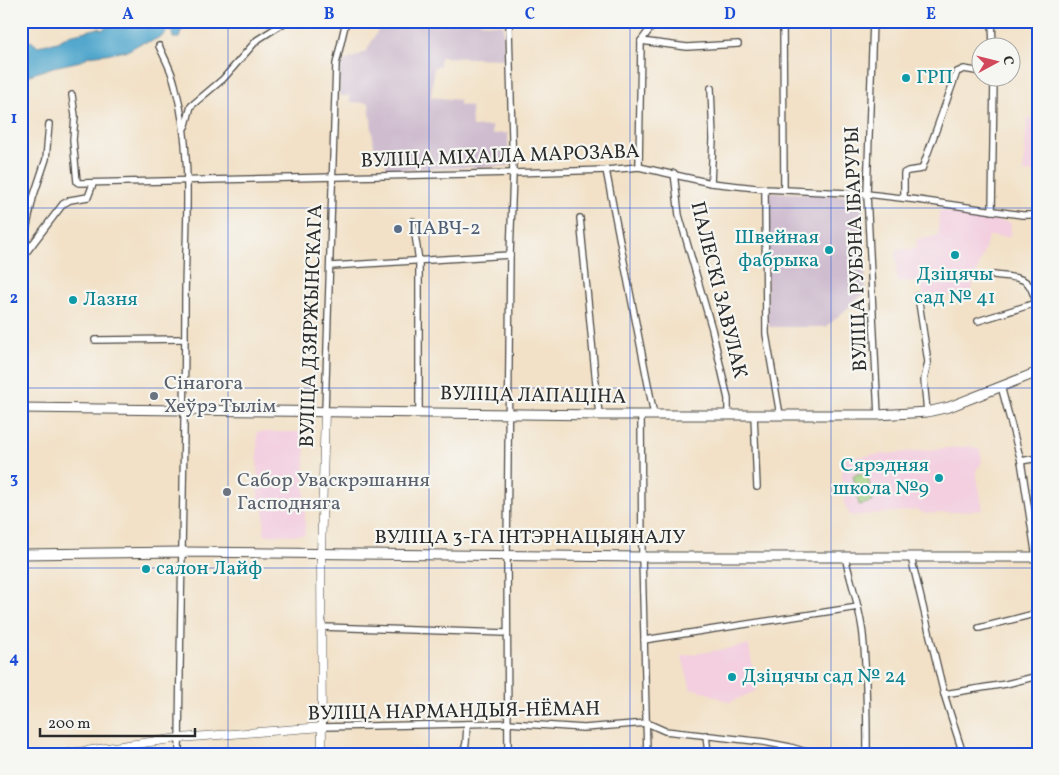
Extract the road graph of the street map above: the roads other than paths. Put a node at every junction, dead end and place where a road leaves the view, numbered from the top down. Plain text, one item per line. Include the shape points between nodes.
1 (287, 21) edge
2 (346, 21) edge
3 (510, 21) edge
4 (656, 21) edge
5 (783, 21) edge
6 (873, 21) edge
7 (992, 21) edge
8 (993, 38) edge
9 (641, 41) junction
10 (738, 44) dead end
11 (159, 46) dead end
12 (972, 70) edge
13 (711, 88) dead end
14 (994, 88) edge
15 (72, 95) dead end
16 (50, 124) dead end
17 (184, 128) junction
18 (639, 167) junction
19 (606, 170) junction
20 (513, 173) junction
21 (674, 173) junction
22 (333, 178) junction
23 (186, 182) junction
24 (711, 183) junction
25 (93, 184) junction
26 (765, 189) junction
27 (784, 189) junction
28 (867, 194) junction
29 (904, 198) junction
30 (992, 211) junction
31 (1038, 215) edge
32 (580, 218) dead end
33 (413, 222) dead end
34 (25, 254) junction
35 (510, 255) junction
36 (418, 261) junction
37 (331, 266) junction
38 (994, 275) dead end
39 (21, 281) edge
40 (1036, 291) edge
41 (918, 296) dead end
42 (1037, 306) edge
43 (978, 321) dead end
44 (185, 339) junction
45 (95, 340) dead end
46 (1038, 372) edge
47 (1001, 386) junction
48 (21, 408) edge
49 (185, 409) junction
50 (326, 411) junction
51 (419, 412) junction
52 (927, 412) junction
53 (509, 414) junction
54 (599, 415) junction
55 (641, 415) junction
56 (654, 415) junction
57 (728, 415) junction
58 (754, 415) junction
59 (780, 415) junction
60 (878, 415) junction
61 (1038, 458) edge
62 (1021, 461) junction
63 (757, 487) dead end
64 (182, 552) junction
65 (21, 554) edge
66 (322, 554) junction
67 (507, 555) junction
68 (642, 557) junction
69 (845, 557) junction
70 (911, 557) junction
71 (1037, 557) edge
72 (858, 607) junction
73 (1038, 613) edge
74 (322, 627) junction
75 (979, 628) dead end
76 (506, 634) junction
77 (644, 640) junction
78 (1038, 676) edge
79 (944, 694) junction
80 (21, 712) edge
81 (508, 723) junction
82 (647, 723) junction
83 (466, 724) junction
84 (323, 727) junction
85 (706, 735) junction
86 (179, 738) junction
87 (790, 746) junction
88 (23, 754) edge
89 (63, 754) edge
90 (179, 754) edge
91 (322, 754) edge
92 (463, 754) edge
93 (508, 754) edge
94 (647, 754) edge
95 (708, 754) edge
96 (791, 754) edge
97 (813, 754) edge
98 (866, 754) edge
99 (963, 754) edge

1 - 17 street via 258,40 223,79 191,106
2 - 22 street, ВУЛІЦА ДЗЯРЖЫНСКАГА via 336,64
3 - 20 street
4 - 9 street
5 - 27 street
6 - 28 street, ВУЛІЦА РУБЭНА ІБАРУРЫ
7 - 8 street
9 - 10 street via 687,47
9 - 18 street
11 - 17 street via 175,85
12 - 29 street via 957,72 922,169 904,173
13 - 24 street via 714,139
14 - 30 street
15 - 25 street via 77,182
16 - 34 street via 46,159 26,230
17 - 23 street
18 - 19 street, ВУЛІЦА МІХАІЛА МАРОЗАВА
18 - 21 street, ВУЛІЦА МІХАІЛА МАРОЗАВА
19 - 20 street, ВУЛІЦА МІХАІЛА МАРОЗАВА
19 - 56 street
20 - 22 street, ВУЛІЦА МІХАІЛА МАРОЗАВА
20 - 35 street
21 - 24 street, ВУЛІЦА МІХАІЛА МАРОЗАВА
21 - 57 street, ПАЛЕСКІ ЗАВУЛАК via 680,215 728,399
22 - 23 street, ВУЛІЦА МІХАІЛА МАРОЗАВА
22 - 37 street, ВУЛІЦА ДЗЯРЖЫНСКАГА
23 - 25 street, ВУЛІЦА МІХАІЛА МАРОЗАВА
23 - 44 street
24 - 26 street, ВУЛІЦА МІХАІЛА МАРОЗАВА
25 - 34 street via 88,197 64,204
26 - 27 street, ВУЛІЦА МІХАІЛА МАРОЗАВА
26 - 59 street via 766,334
27 - 28 street, ВУЛІЦА МІХАІЛА МАРОЗАВА
28 - 29 street, ВУЛІЦА МІХАІЛА МАРОЗАВА
28 - 60 street, ВУЛІЦА РУБЭНА ІБАРУРЫ
29 - 30 street, ВУЛІЦА МІХАІЛА МАРОЗАВА
30 - 31 street, ВУЛІЦА МІХАІЛА МАРОЗАВА
32 - 54 street
33 - 36 street
34 - 39 street
35 - 36 street
35 - 53 street
36 - 37 street
36 - 51 street
37 - 50 street, ВУЛІЦА ДЗЯРЖЫНСКАГА
38 - 40 street via 1020,278
40 - 42 street
41 - 52 street via 928,362 924,380
42 - 43 street
44 - 45 street
44 - 49 street
46 - 47 main road, ВУЛІЦА ЛАПАЦІНА
47 - 52 main road, ВУЛІЦА ЛАПАЦІНА via 949,407
47 - 62 street
48 - 49 main road, ВУЛІЦА ЛАПАЦІНА
49 - 50 main road, ВУЛІЦА ЛАПАЦІНА
49 - 64 street
50 - 51 main road, ВУЛІЦА ЛАПАЦІНА
50 - 66 street, ВУЛІЦА ДЗЯРЖЫНСКАГА
51 - 53 main road, ВУЛІЦА ЛАПАЦІНА
52 - 60 main road, ВУЛІЦА ЛАПАЦІНА
53 - 54 main road, ВУЛІЦА ЛАПАЦІНА
53 - 67 street
54 - 55 main road, ВУЛІЦА ЛАПАЦІНА
55 - 56 main road, ВУЛІЦА ЛАПАЦІНА
55 - 68 street
56 - 57 main road, ВУЛІЦА ЛАПАЦІНА
57 - 58 main road, ВУЛІЦА ЛАПАЦІНА
58 - 59 main road, ВУЛІЦА ЛАПАЦІНА
58 - 63 street
59 - 60 main road, ВУЛІЦА ЛАПАЦІНА
61 - 62 street
62 - 71 street
64 - 65 main road, ВУЛІЦА 3-ГА ІНТЭРНАЦЫЯНАЛУ
64 - 66 main road, ВУЛІЦА 3-ГА ІНТЭРНАЦЫЯНАЛУ
64 - 86 street
66 - 67 main road, ВУЛІЦА 3-ГА ІНТЭРНАЦЫЯНАЛУ
66 - 74 street, ВУЛІЦА ДЗЯРЖЫНСКАГА
67 - 68 main road, ВУЛІЦА 3-ГА ІНТЭРНАЦЫЯНАЛУ
67 - 76 street
68 - 69 main road, ВУЛІЦА 3-ГА ІНТЭРНАЦЫЯНАЛУ
68 - 77 street
69 - 70 main road, ВУЛІЦА 3-ГА ІНТЭРНАЦЫЯНАЛУ
69 - 72 street
70 - 71 main road, ВУЛІЦА 3-ГА ІНТЭРНАЦЫЯНАЛУ
70 - 79 street
72 - 77 street
72 - 98 street via 866,685
73 - 75 street
74 - 76 street
74 - 84 street, ВУЛІЦА ДЗЯРЖЫНСКАГА
76 - 81 street
77 - 82 street
78 - 79 street
79 - 99 street
80 - 88 street
81 - 82 street, ВУЛІЦА НАРМАНДЫЯ-НЁМАН via 584,728
81 - 83 street, ВУЛІЦА НАРМАНДЫЯ-НЁМАН
81 - 93 street
82 - 85 street, ВУЛІЦА НАРМАНДЫЯ-НЁМАН via 665,731
82 - 94 street
83 - 84 street, ВУЛІЦА НАРМАНДЫЯ-НЁМАН
83 - 92 street
84 - 86 street, ВУЛІЦА НАРМАНДЫЯ-НЁМАН
84 - 91 street, ВУЛІЦА ДЗЯРЖЫНСКАГА
85 - 87 street, ВУЛІЦА НАРМАНДЫЯ-НЁМАН
85 - 95 street
86 - 89 street, ВУЛІЦА НАРМАНДЫЯ-НЁМАН
86 - 90 street
87 - 96 street
87 - 97 street, ВУЛІЦА НАРМАНДЫЯ-НЁМАН

